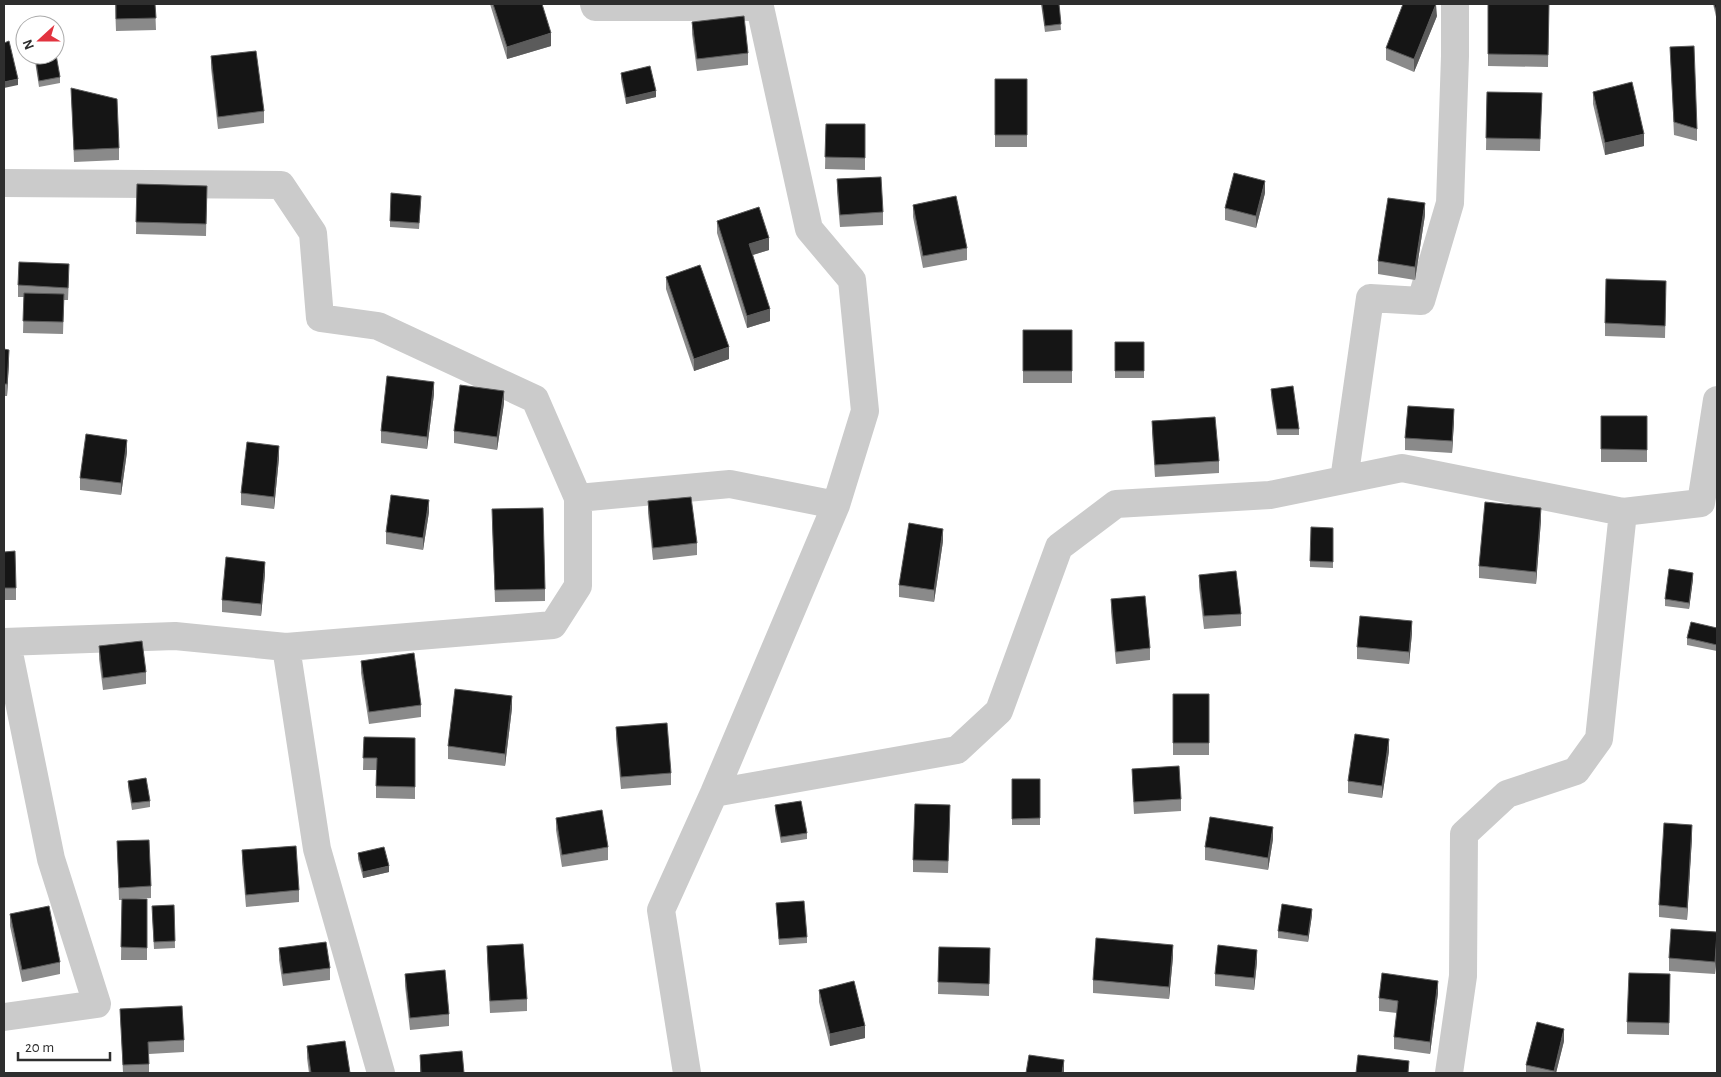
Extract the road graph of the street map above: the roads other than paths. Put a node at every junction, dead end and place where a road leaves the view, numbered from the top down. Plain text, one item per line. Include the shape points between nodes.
1 (594, 4) edge
2 (1455, 4) edge
3 (4, 183) edge
4 (1717, 400) edge
5 (1344, 480) junction
6 (578, 498) junction
7 (836, 504) junction
8 (1623, 512) junction
9 (5, 642) edge
10 (286, 647) junction
11 (714, 794) junction
12 (4, 1017) edge
13 (381, 1073) edge
14 (687, 1073) edge
15 (1449, 1073) edge

1 - 7 street via 760,7 808,229 852,280 865,410
2 - 5 street via 1450,203 1421,300 1370,298
3 - 6 street via 281,185 313,233 320,318 378,326 535,399
4 - 8 street via 1701,503
5 - 8 street via 1402,468
5 - 11 street via 1270,495 1116,504 1059,547 999,711 957,750
6 - 7 street via 730,484
6 - 10 street via 578,586 552,625
7 - 11 street
8 - 15 street via 1599,739 1576,771 1507,794 1464,834 1463,976
9 - 10 street via 175,636
9 - 12 street via 51,859 97,1004
10 - 13 street via 317,849
11 - 14 street via 661,910

